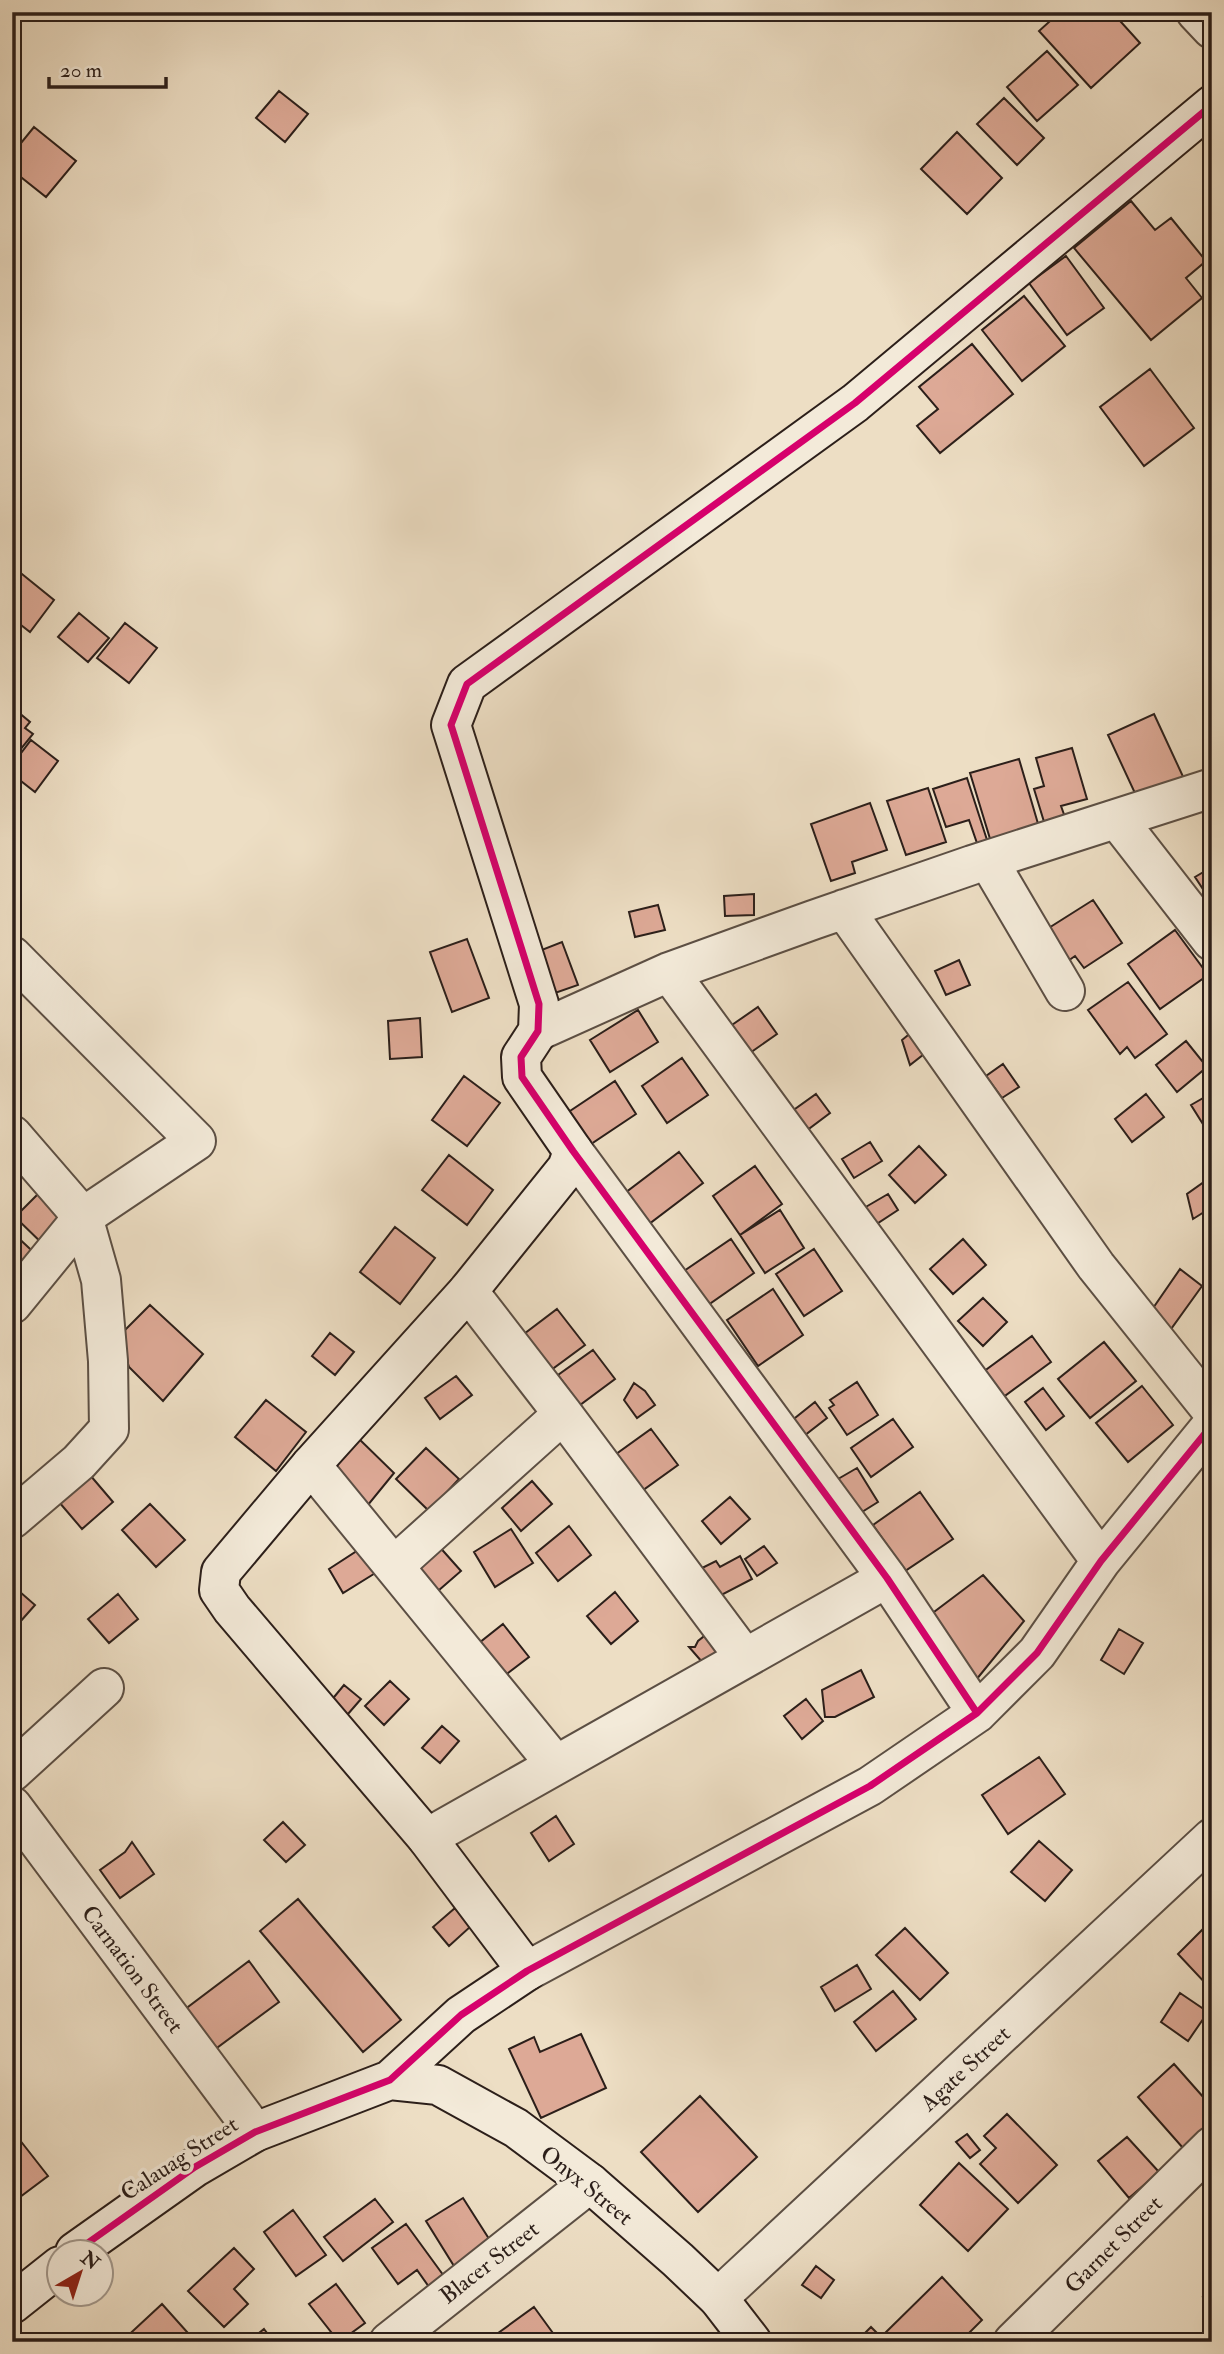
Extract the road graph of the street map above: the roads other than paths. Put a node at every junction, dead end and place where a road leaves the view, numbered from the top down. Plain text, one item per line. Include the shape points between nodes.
1 (1196, 12) edge
2 (1212, 29) edge
3 (1212, 105) edge
4 (1212, 788) edge
5 (1117, 819) junction
6 (988, 860) junction
7 (844, 909) junction
8 (1212, 941) edge
9 (12, 956) edge
10 (669, 972) junction
11 (1065, 991) dead end
12 (538, 1031) junction
13 (13, 1138) edge
14 (573, 1151) junction
15 (83, 1217) junction
16 (468, 1291) junction
17 (12, 1304) edge
18 (1212, 1411) edge
19 (563, 1414) junction
20 (1212, 1425) edge
21 (311, 1465) junction
22 (12, 1519) edge
23 (1101, 1561) junction
24 (394, 1566) junction
25 (887, 1578) junction
26 (745, 1658) junction
27 (104, 1688) dead end
28 (977, 1713) junction
29 (556, 1765) junction
30 (12, 1773) edge
31 (12, 1806) edge
32 (428, 1838) junction
33 (1212, 1838) edge
34 (527, 1971) junction
35 (390, 2080) junction
36 (255, 2132) junction
37 (1212, 2146) edge
38 (590, 2183) junction
39 (95, 2238) edge
40 (46, 2277) edge
41 (718, 2298) junction
42 (12, 2304) edge
43 (389, 2342) edge
44 (752, 2342) edge
45 (1013, 2342) edge

1 - 2 street
3 - 12 street via 855,403 467,684 450,725 539,1004
4 - 5 street
5 - 6 street
5 - 8 street
6 - 7 street
6 - 11 street
7 - 10 street
7 - 18 street via 1096,1266
9 - 15 street via 196,1141
10 - 12 street
10 - 23 street
12 - 14 street via 521,1057 522,1077
13 - 15 street
14 - 16 street via 567,1168
14 - 25 street
15 - 17 street
15 - 22 street via 101,1280 109,1429 79,1462
16 - 19 street
16 - 21 street
19 - 24 street
19 - 26 street
20 - 23 street
21 - 24 street
21 - 32 street via 221,1572 219,1590
23 - 28 street via 1037,1653
24 - 29 street
25 - 26 street
25 - 28 street
26 - 29 street
27 - 30 street
28 - 34 street via 870,1786
29 - 32 street
31 - 36 street, Carnation Street
32 - 34 street
33 - 41 street, Agate Street
34 - 35 street via 461,2015
35 - 36 street, Calauag Street
35 - 38 street, Onyx Street via 438,2085 516,2128
36 - 39 street, Calauag Street via 195,2167
37 - 45 street, Garnet Street
38 - 41 street, Onyx Street
38 - 43 street, Blacer Street
40 - 42 street
41 - 44 street, Onyx Street

